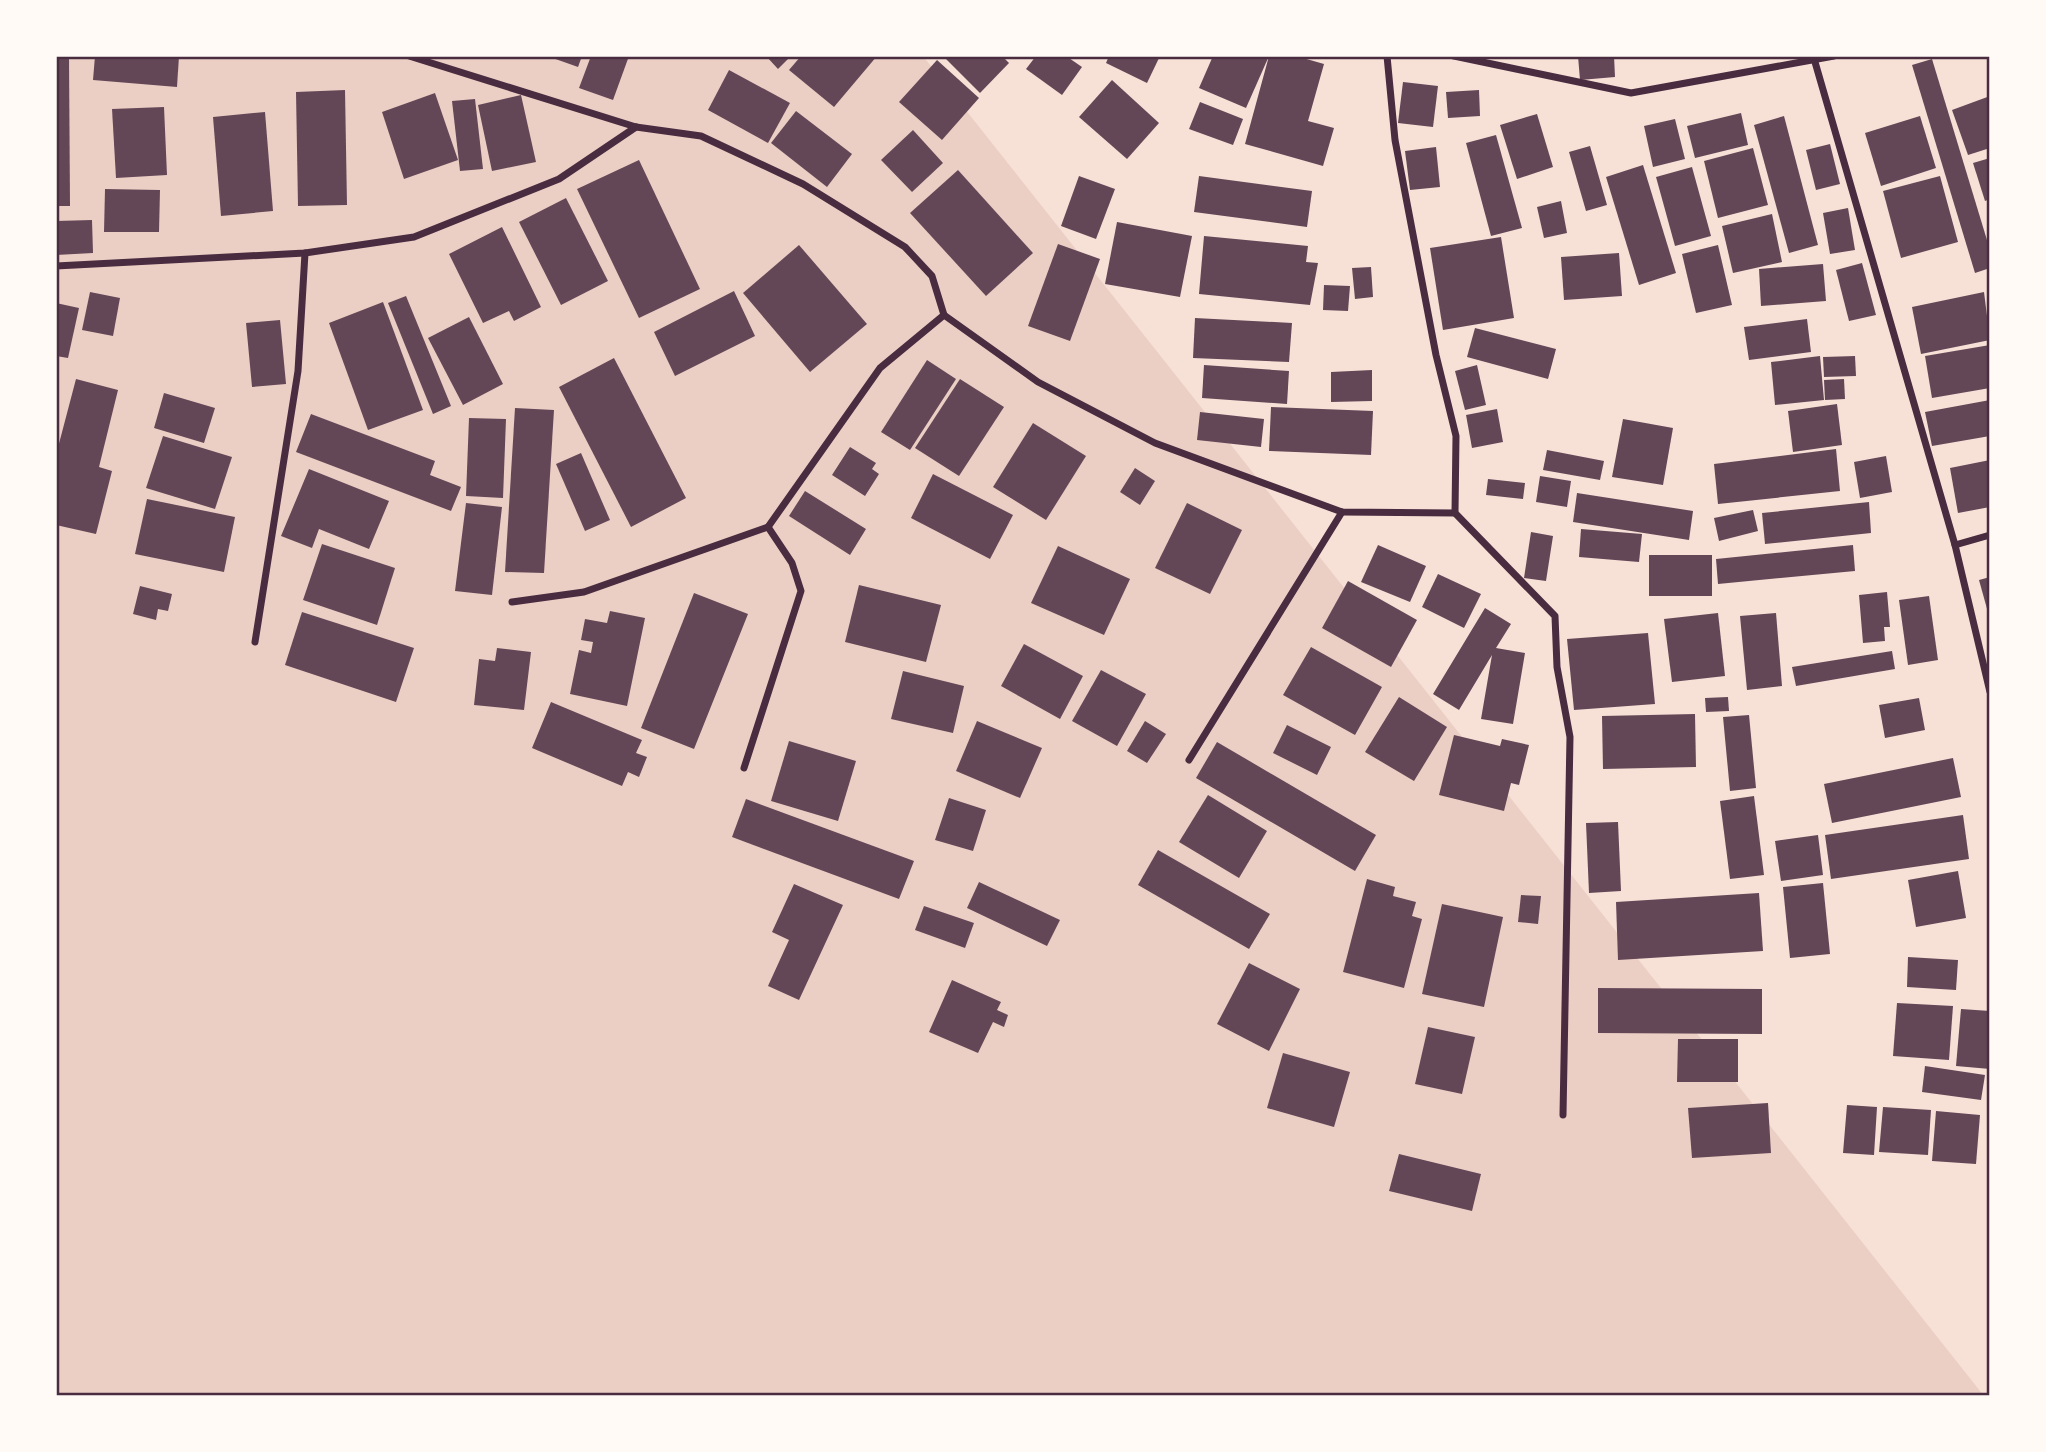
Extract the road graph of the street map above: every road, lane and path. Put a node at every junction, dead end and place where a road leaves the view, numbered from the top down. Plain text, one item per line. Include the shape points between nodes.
1 (409, 56) edge
2 (1387, 56) edge
3 (1454, 56) edge
4 (1834, 56) edge
5 (1815, 62) junction
6 (636, 127) junction
7 (305, 253) junction
8 (56, 266) edge
9 (944, 316) junction
10 (1342, 512) junction
11 (1455, 513) junction
12 (768, 527) junction
13 (1990, 534) edge
14 (1955, 545) junction
15 (512, 602) dead end
16 (255, 642) dead end
17 (1990, 692) edge
18 (1189, 760) dead end
19 (744, 768) dead end
20 (1563, 1115) dead end

1 - 6 street
2 - 11 street via 1395,140 1456,436
3 - 5 street via 1631,93
4 - 5 street
5 - 14 street
6 - 7 street via 559,179 414,237
6 - 9 street via 701,136 803,184 849,212 905,247 932,276
7 - 8 street
7 - 16 street via 298,372
9 - 10 street via 1038,382 1155,443
9 - 12 street via 880,368
10 - 11 street
10 - 18 street
11 - 20 street via 1555,616 1557,667 1570,737
12 - 15 street via 584,592
12 - 19 street via 792,564 801,591
13 - 14 street
14 - 17 street

